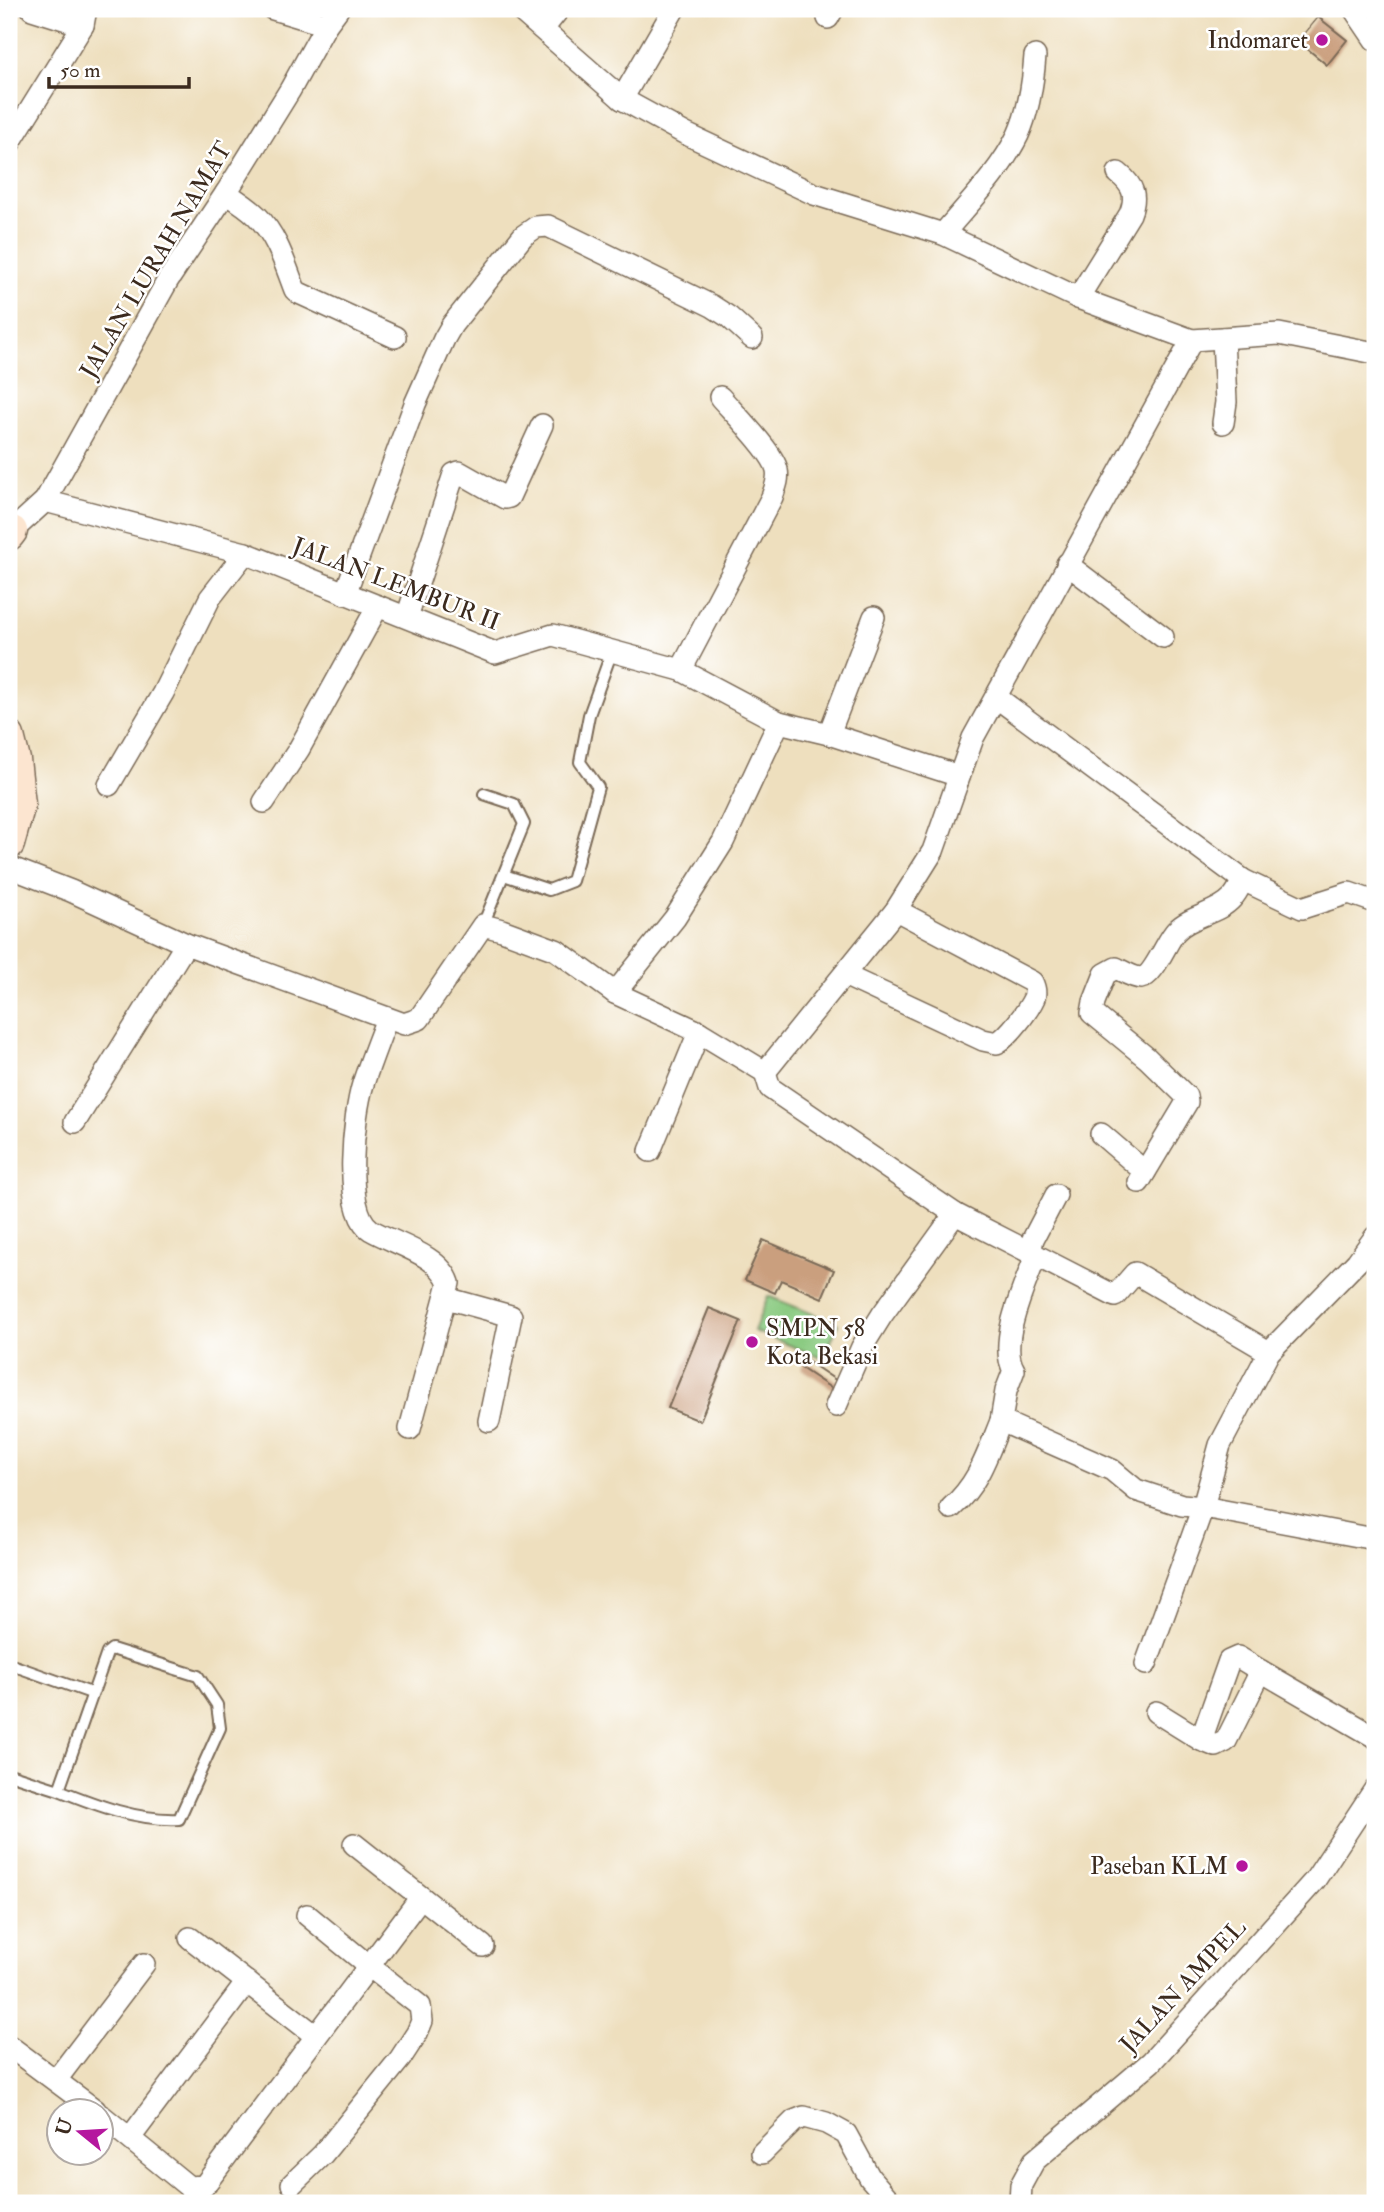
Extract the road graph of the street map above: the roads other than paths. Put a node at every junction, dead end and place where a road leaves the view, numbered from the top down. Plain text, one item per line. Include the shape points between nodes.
1 (32, 9) edge
2 (273, 9) edge
3 (519, 9) edge
4 (559, 9) edge
5 (674, 9) edge
6 (1354, 9) edge
7 (85, 17) edge
8 (332, 17) edge
9 (543, 29) junction
10 (1375, 40) edge
11 (1035, 56) dead end
12 (622, 99) junction
13 (9, 144) edge
14 (1118, 173) dead end
15 (226, 193) junction
16 (943, 234) junction
17 (1078, 298) junction
18 (395, 337) dead end
19 (752, 338) dead end
20 (1223, 338) junction
21 (1192, 340) junction
22 (1375, 352) edge
23 (720, 397) dead end
24 (1223, 423) dead end
25 (542, 425) dead end
26 (46, 501) junction
27 (10, 532) edge
28 (245, 553) junction
29 (1067, 564) junction
30 (345, 594) junction
31 (378, 606) junction
32 (407, 617) junction
33 (874, 617) dead end
34 (1163, 637) dead end
35 (612, 651) junction
36 (681, 670) junction
37 (996, 697) junction
38 (779, 722) junction
39 (829, 734) junction
40 (9, 736) edge
41 (959, 776) junction
42 (109, 785) dead end
43 (484, 794) dead end
44 (264, 802) dead end
45 (9, 844) edge
46 (9, 867) edge
47 (503, 875) junction
48 (1243, 880) junction
49 (1375, 902) edge
50 (896, 910) junction
51 (483, 925) junction
52 (186, 944) junction
53 (844, 975) junction
54 (615, 993) junction
55 (387, 1018) junction
56 (699, 1031) junction
57 (765, 1072) junction
58 (75, 1122) dead end
59 (1101, 1134) dead end
60 (650, 1151) dead end
61 (1055, 1195) dead end
62 (955, 1214) junction
63 (1375, 1237) edge
64 (1033, 1254) junction
65 (446, 1298) junction
66 (1269, 1352) junction
67 (836, 1406) dead end
68 (489, 1421) dead end
69 (1001, 1421) junction
70 (410, 1429) dead end
71 (1203, 1507) junction
72 (951, 1508) dead end
73 (1375, 1541) edge
74 (9, 1664) edge
75 (1146, 1664) dead end
76 (1261, 1671) junction
77 (91, 1693) junction
78 (1156, 1712) dead end
79 (1375, 1737) edge
80 (1201, 1740) junction
81 (9, 1774) edge
82 (1375, 1789) edge
83 (59, 1790) junction
84 (354, 1844) dead end
85 (421, 1897) junction
86 (307, 1915) dead end
87 (190, 1938) dead end
88 (483, 1946) dead end
89 (144, 1964) dead end
90 (369, 1966) junction
91 (247, 1982) junction
92 (316, 2036) junction
93 (9, 2046) edge
94 (56, 2080) junction
95 (77, 2096) edge
96 (116, 2127) edge
97 (130, 2138) junction
98 (762, 2152) dead end
99 (292, 2184) dead end
100 (892, 2203) edge
101 (1020, 2203) edge

1 - 7 street
2 - 8 street
3 - 9 street
4 - 9 street
5 - 12 street
6 - 10 street
7 - 13 street
8 - 15 street, JALAN LURAH NAMAT
9 - 12 street
11 - 16 street via 1019,133 1007,155
12 - 16 street via 814,194
14 - 17 street via 1134,191 1134,202
15 - 18 street via 266,226 295,290
15 - 26 street, JALAN LURAH NAMAT via 168,280
16 - 17 street
17 - 21 street
19 - 30 street via 712,306 548,226 536,226 523,236 443,339
20 - 21 street
20 - 22 street via 1279,334
20 - 24 street
21 - 29 street
23 - 36 street via 767,452 777,467 778,481
25 - 32 street via 509,497 459,472 453,474
26 - 27 street, JALAN LURAH NAMAT
26 - 28 street, JALAN LEMBUR II
28 - 30 street, JALAN LEMBUR II
28 - 42 street via 210,598 163,693
29 - 34 street
29 - 37 street
30 - 31 street, JALAN LEMBUR II
31 - 32 street, JALAN LEMBUR II
31 - 44 street via 299,749
32 - 35 street, JALAN LEMBUR II via 495,653 553,635
33 - 39 street
35 - 36 street, JALAN LEMBUR II
35 - 47 lane via 589,715 580,762 598,788 572,881 549,890
36 - 38 street, JALAN LEMBUR II
37 - 41 street
37 - 48 street
38 - 39 street, JALAN LEMBUR II
38 - 54 street via 723,842 675,918
39 - 41 street, JALAN LEMBUR II
40 - 45 main road via 20,804
41 - 50 street via 933,851
43 - 47 lane via 514,804 524,824
46 - 52 street
47 - 51 lane
48 - 49 street via 1302,908 1349,892
48 - 59 street via 1223,906 1177,930 1144,977 1116,968 1105,974 1092,1013 1147,1058 1187,1101 1142,1177
50 - 53 street
50 - 53 street via 1032,982 1034,998 1015,1025 997,1043 983,1040
51 - 54 street via 556,950
51 - 55 street via 419,1019 404,1024
52 - 55 street
52 - 58 street
53 - 57 street
54 - 56 street
55 - 65 street via 357,1112 354,1197 368,1228 435,1262 446,1274
56 - 57 street
56 - 60 street
57 - 62 street via 770,1088
61 - 64 street via 1033,1239
62 - 64 street
62 - 67 street via 875,1326
63 - 66 street via 1357,1262
64 - 66 street via 1115,1296 1135,1273
64 - 69 street via 1009,1328 1009,1362 1014,1370
65 - 68 street via 511,1316
65 - 70 street
66 - 71 street via 1220,1445
69 - 71 street via 1112,1470 1136,1490
69 - 72 street via 978,1477
71 - 73 street
71 - 75 street
74 - 77 lane
76 - 79 street
76 - 80 street via 1226,1741 1216,1746
76 - 80 street via 1238,1657 1229,1661
77 - 83 lane
77 - 83 lane via 111,1649 198,1675 216,1705 219,1728 178,1819 157,1820
78 - 80 street
81 - 83 lane
82 - 101 street, JALAN AMPEL via 1315,1880 1152,2062 1034,2161 1021,2185
84 - 85 street
85 - 88 street
85 - 90 street
86 - 90 street
87 - 91 street
89 - 94 street
90 - 92 street
90 - 99 street via 420,2006 418,2033 323,2154
91 - 92 street
91 - 97 street
92 - 97 street via 204,2186 189,2186
93 - 94 street
94 - 95 street
96 - 97 street
98 - 100 street via 794,2121 804,2117 827,2123 846,2134 870,2178

